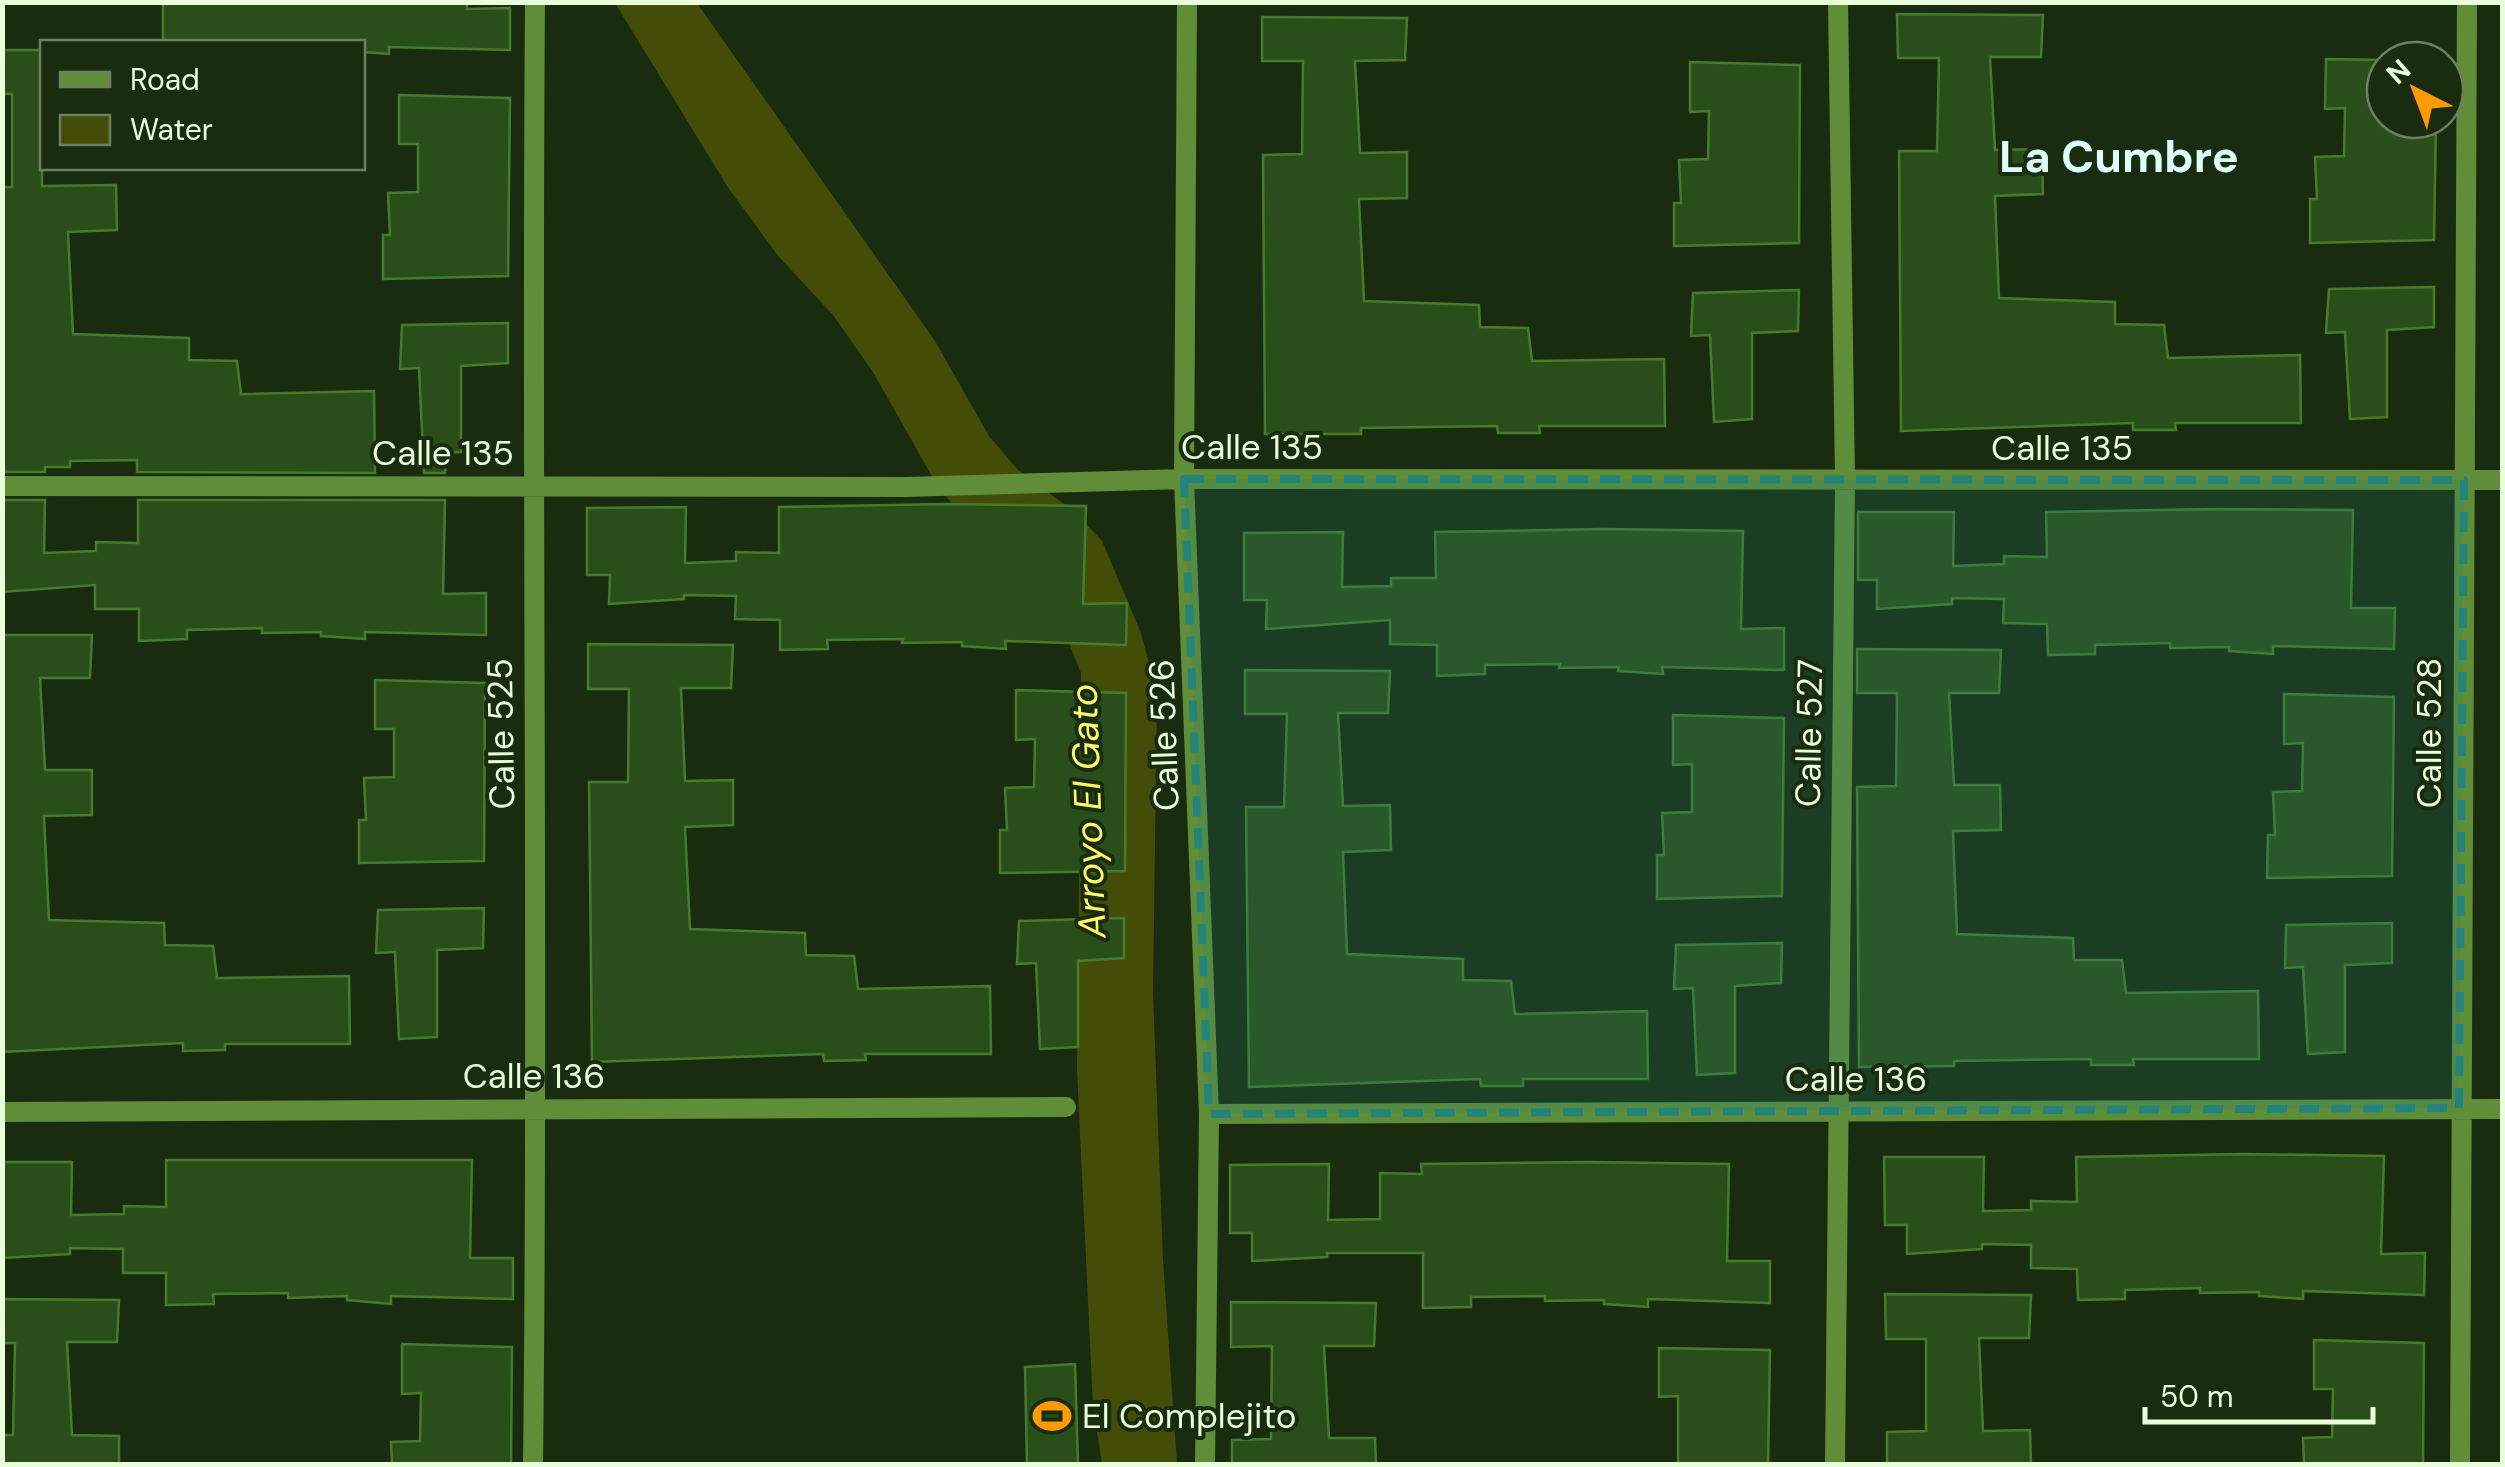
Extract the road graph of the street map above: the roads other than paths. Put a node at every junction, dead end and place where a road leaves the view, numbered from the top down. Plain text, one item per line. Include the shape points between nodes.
1 (535, 2) edge
2 (1187, 2) edge
3 (1838, 2) edge
4 (2467, 2) edge
5 (1184, 479) junction
6 (1845, 480) junction
7 (2464, 480) junction
8 (2502, 480) edge
9 (2, 486) edge
10 (532, 486) junction
11 (1066, 1107) dead end
12 (2459, 1108) junction
13 (538, 1109) junction
14 (2502, 1109) edge
15 (1836, 1111) junction
16 (2, 1112) edge
17 (1209, 1114) junction
18 (533, 1464) edge
19 (1205, 1464) edge
20 (1836, 1464) edge
21 (2460, 1464) edge

1 - 10 street, Calle 525
2 - 5 street, Calle 526
3 - 6 street, Calle 527
4 - 7 street, Calle 528
5 - 6 street, Calle 135
5 - 10 street, Calle 135 via 906,487
5 - 17 street, Calle 526
6 - 7 street, Calle 135
6 - 15 street, Calle 527
7 - 8 street, Calle 135
7 - 12 street, Calle 528
9 - 10 street, Calle 135
10 - 13 street, Calle 525
11 - 13 street, Calle 136
12 - 14 street, Calle 136
12 - 15 street, Calle 136
12 - 21 street, Calle 528
13 - 16 street, Calle 136
13 - 18 street, Calle 525
15 - 17 street, Calle 136
15 - 20 street, Calle 527
17 - 19 street, Calle 526

